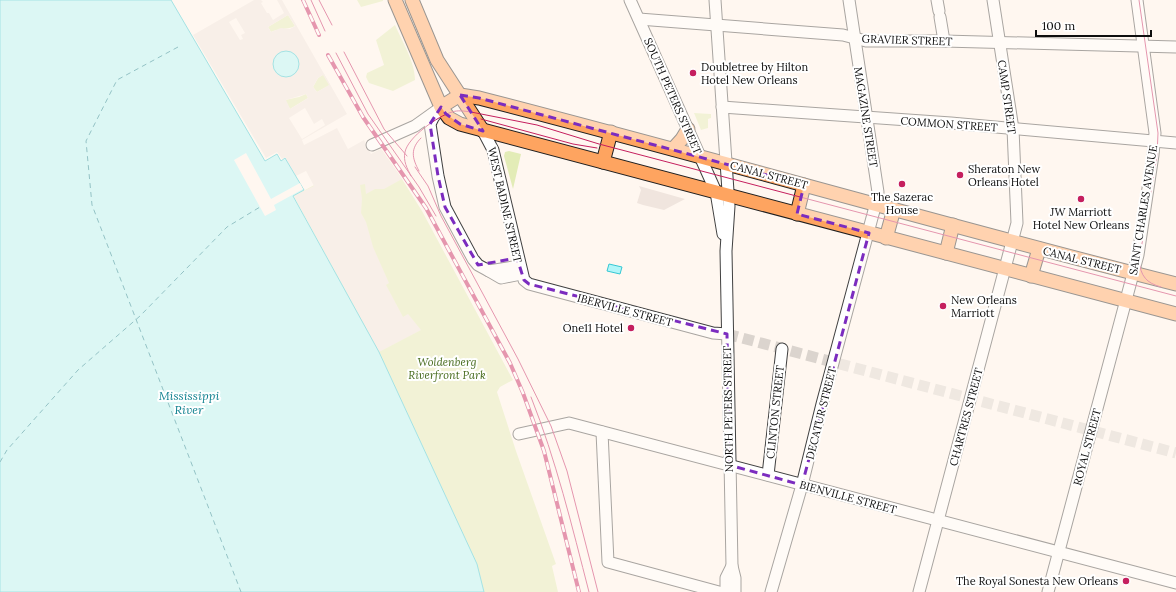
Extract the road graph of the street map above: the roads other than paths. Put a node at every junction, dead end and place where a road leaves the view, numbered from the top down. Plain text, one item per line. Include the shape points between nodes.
1 (395, 0) edge
2 (412, 0) edge
3 (630, 0) edge
4 (715, 0) edge
5 (849, 0) edge
6 (993, 0) edge
7 (1137, 0) edge
8 (939, 9) edge
9 (639, 19) junction
10 (718, 25) junction
11 (854, 38) junction
12 (944, 41) junction
13 (999, 42) junction
14 (1143, 46) junction
15 (1176, 46) edge
16 (460, 95) junction
17 (441, 107) junction
18 (722, 107) junction
19 (867, 118) junction
20 (688, 129) junction
21 (1013, 129) junction
22 (483, 130) junction
23 (611, 132) junction
24 (1155, 142) junction
25 (1176, 143) edge
26 (372, 144) dead end
27 (673, 149) junction
28 (699, 156) junction
29 (602, 162) junction
30 (725, 163) junction
31 (804, 184) junction
32 (722, 194) junction
33 (876, 204) junction
34 (894, 209) junction
35 (797, 214) junction
36 (953, 225) junction
37 (869, 233) junction
38 (886, 238) junction
39 (1013, 242) junction
40 (1039, 249) junction
41 (946, 254) junction
42 (478, 265) junction
43 (520, 269) junction
44 (1006, 269) junction
45 (1134, 273) junction
46 (1031, 276) junction
47 (1176, 284) edge
48 (1127, 301) junction
49 (1176, 314) edge
50 (727, 334) junction
51 (782, 349) dead end
52 (602, 432) junction
53 (519, 434) dead end
54 (729, 465) junction
55 (768, 476) junction
56 (802, 485) junction
57 (938, 520) junction
58 (1059, 552) junction
59 (732, 566) junction
60 (1176, 583) edge
61 (719, 592) edge
62 (726, 592) edge
63 (735, 592) edge
64 (771, 592) edge
65 (919, 592) edge
66 (1048, 592) edge

1 - 17 main road
2 - 16 main road via 437,60
3 - 9 street, SOUTH PETERS STREET
4 - 10 street
5 - 11 street, MAGAZINE STREET
6 - 13 street, CAMP STREET
7 - 14 street, SAINT CHARLES AVENUE
8 - 12 street
9 - 10 street, GRAVIER STREET
9 - 20 street, SOUTH PETERS STREET
10 - 11 street, GRAVIER STREET
10 - 18 street
11 - 12 street, GRAVIER STREET via 866,41
11 - 19 street, MAGAZINE STREET
12 - 13 street, GRAVIER STREET
13 - 14 street, GRAVIER STREET
13 - 21 street, CAMP STREET
14 - 15 street, GRAVIER STREET
14 - 24 street, SAINT CHARLES AVENUE
16 - 17 main road
16 - 22 main road
16 - 23 main road, CANAL STREET
17 - 22 main road via 449,118
17 - 26 street via 414,126
17 - 42 street via 430,124 445,207
18 - 19 street, COMMON STREET
18 - 30 street
19 - 21 street, COMMON STREET
19 - 33 street, MAGAZINE STREET via 878,192
20 - 27 main road
20 - 28 street, SOUTH PETERS STREET
21 - 24 street, COMMON STREET
21 - 39 street, CAMP STREET via 1017,224
22 - 29 main road
22 - 43 street, WEST BADINE STREET via 493,150
23 - 27 main road, CANAL STREET
23 - 29 main road
24 - 25 street, COMMON STREET
24 - 45 street, SAINT CHARLES AVENUE
27 - 28 main road, CANAL STREET
28 - 30 main road, CANAL STREET
28 - 32 street, SOUTH PETERS STREET
29 - 32 main road
30 - 31 main road, CANAL STREET
30 - 32 street
31 - 33 main road, CANAL STREET
31 - 35 main road
32 - 35 main road
32 - 50 street, NORTH PETERS STREET
33 - 34 main road, CANAL STREET
33 - 37 street, MAGAZINE STREET
34 - 36 main road, CANAL STREET
34 - 38 main road
35 - 37 main road
36 - 39 main road, CANAL STREET
36 - 41 main road
37 - 38 main road
37 - 56 street, DECATUR STREET
38 - 41 main road
39 - 40 main road, CANAL STREET
39 - 44 street, CHARTRES STREET
40 - 45 main road, CANAL STREET
40 - 46 main road
41 - 44 main road
42 - 43 street via 496,264
42 - 43 street via 502,278
43 - 50 street, IBERVILLE STREET via 529,284
44 - 46 main road
44 - 57 street, CHARTRES STREET
45 - 47 main road, CANAL STREET
45 - 48 street, SAINT CHARLES AVENUE
46 - 48 main road
48 - 49 main road
48 - 58 street, ROYAL STREET
50 - 54 street, NORTH PETERS STREET
51 - 55 street, CLINTON STREET
52 - 53 street, BIENVILLE STREET via 569,423
52 - 54 street, BIENVILLE STREET
52 - 61 street via 608,562
54 - 55 street, BIENVILLE STREET
54 - 59 street, NORTH PETERS STREET
55 - 56 street, BIENVILLE STREET
56 - 57 street, BIENVILLE STREET
56 - 64 street, DECATUR STREET
57 - 58 street, BIENVILLE STREET
57 - 65 street, CHARTRES STREET
58 - 60 street, BIENVILLE STREET
58 - 66 street, ROYAL STREET
59 - 62 street, NORTH PETERS STREET via 726,578
59 - 63 street, NORTH PETERS STREET

